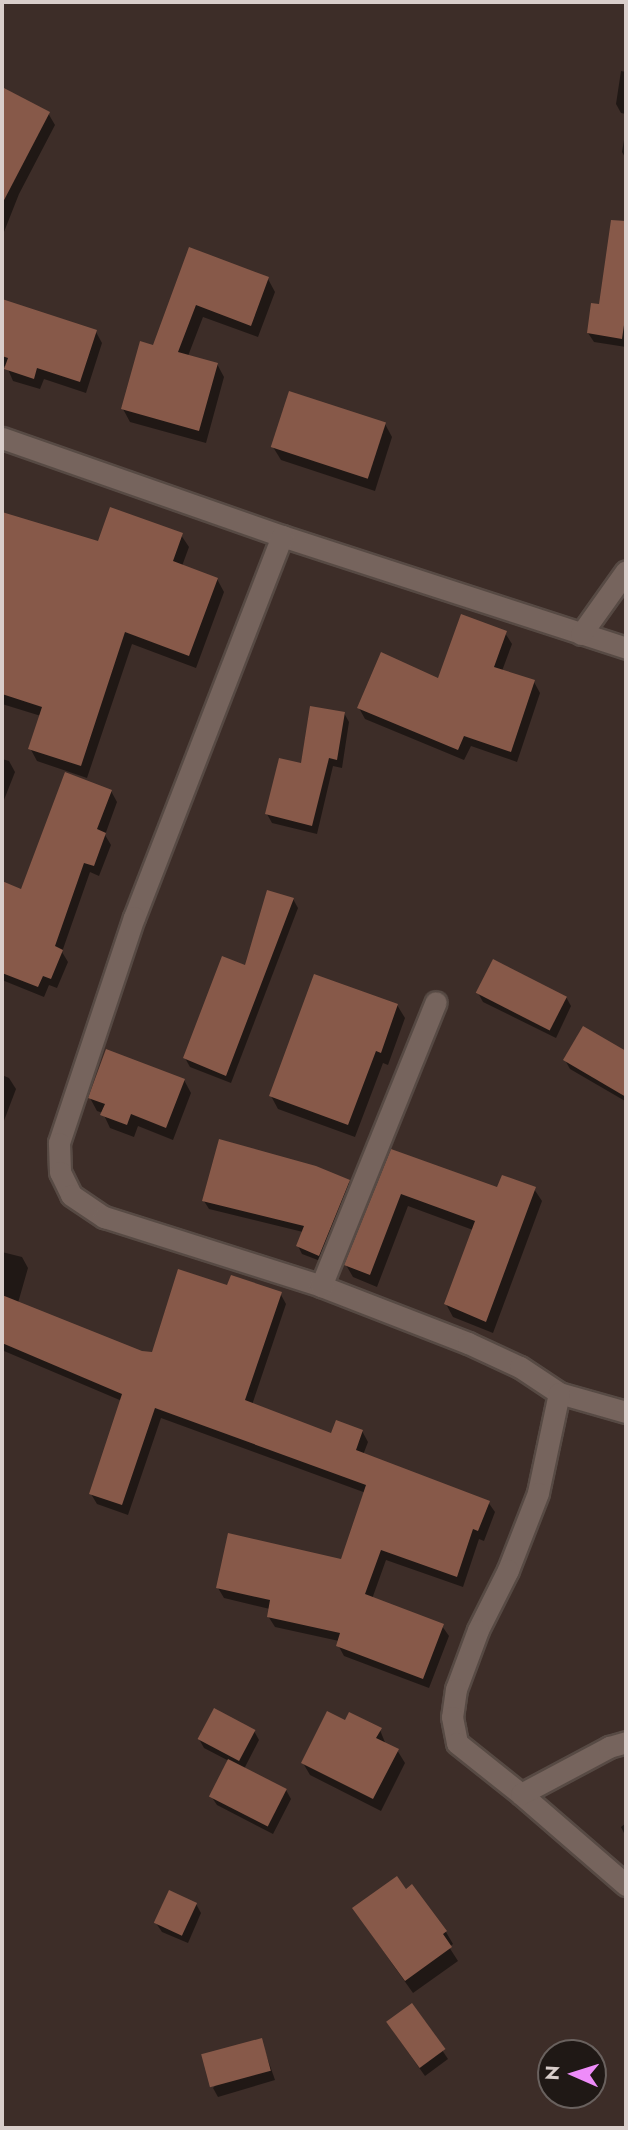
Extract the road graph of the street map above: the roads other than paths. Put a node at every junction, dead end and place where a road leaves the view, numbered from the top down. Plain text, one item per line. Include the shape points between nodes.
1 (2, 438) edge
2 (282, 536) junction
3 (626, 571) edge
4 (581, 634) junction
5 (626, 648) edge
6 (436, 1002) dead end
7 (321, 1286) junction
8 (559, 1392) junction
9 (626, 1412) edge
10 (626, 1742) edge
11 (522, 1794) junction
12 (626, 1885) edge

1 - 2 street
2 - 4 street
2 - 7 street via 134,916 59,1143 61,1172 71,1195 104,1217
3 - 4 street
4 - 5 street
6 - 7 street
7 - 8 street via 468,1343 520,1367
8 - 9 street
8 - 11 street via 538,1493 478,1630 456,1689 452,1717 457,1743
10 - 11 street via 609,1746
11 - 12 street

